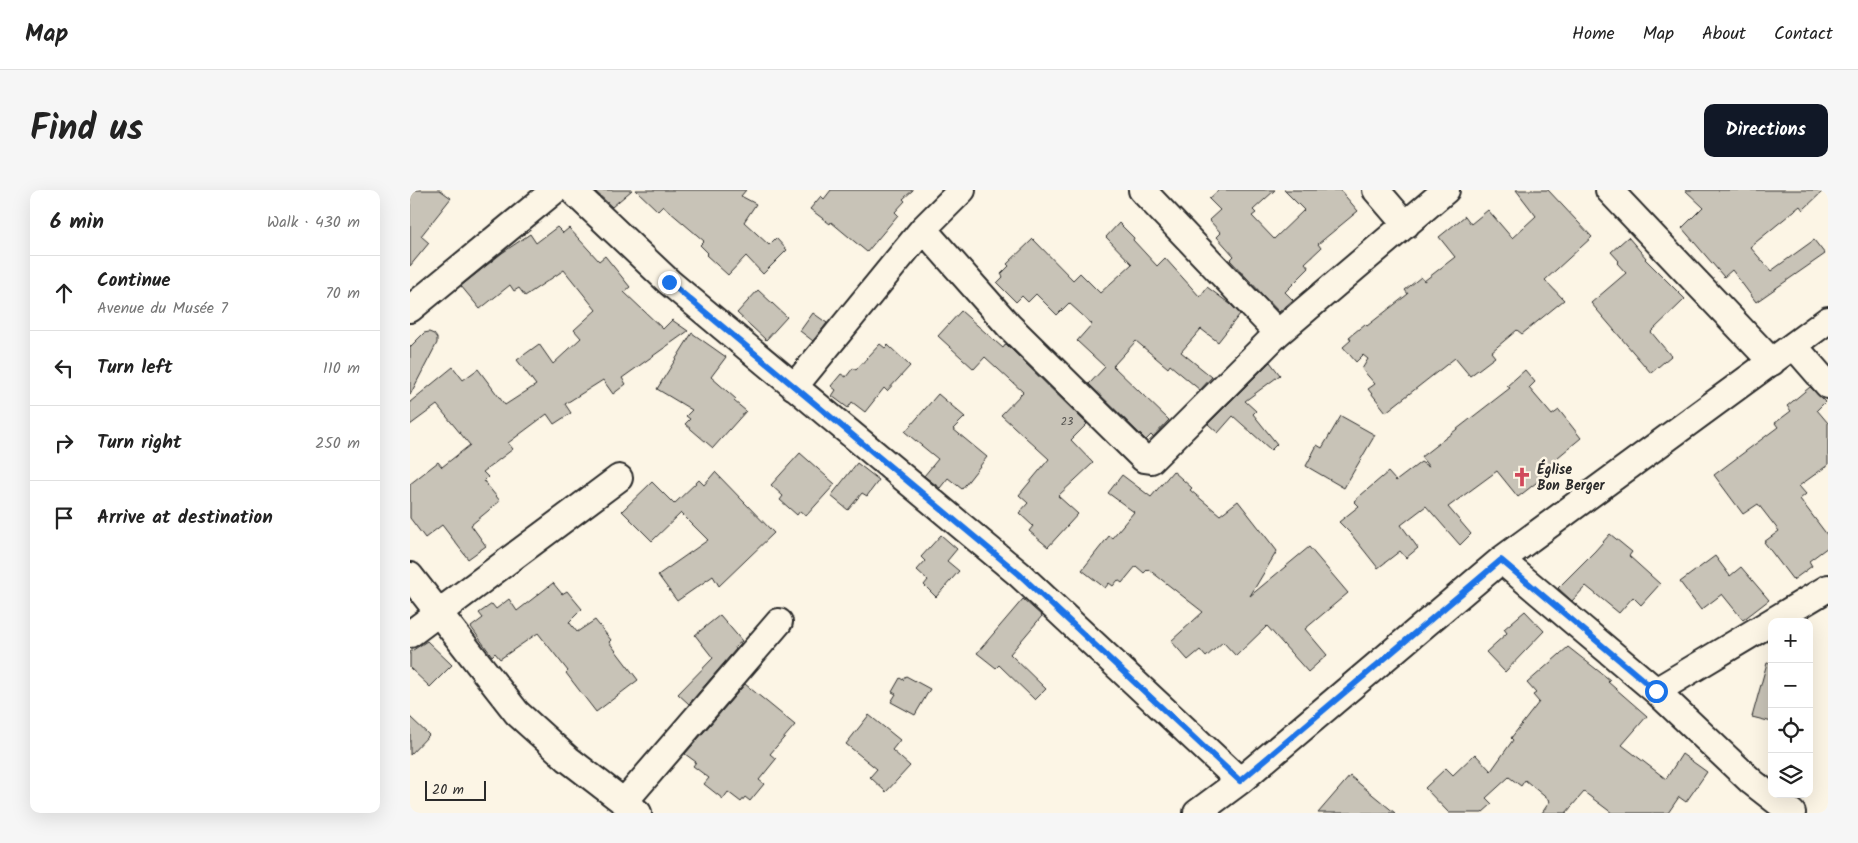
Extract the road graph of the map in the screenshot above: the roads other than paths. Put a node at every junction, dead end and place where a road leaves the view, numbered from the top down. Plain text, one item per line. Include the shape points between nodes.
1 (555, 190) edge
2 (572, 190) edge
3 (962, 190) edge
4 (1142, 190) edge
5 (1376, 190) edge
6 (1446, 190) edge
7 (1609, 190) edge
8 (1406, 225) junction
9 (923, 229) junction
10 (410, 309) edge
11 (1828, 320) edge
12 (1278, 332) junction
13 (1794, 346) junction
14 (1772, 362) junction
15 (1828, 385) edge
16 (794, 387) junction
17 (619, 478) dead end
18 (1501, 560) junction
19 (410, 576) edge
20 (1828, 588) edge
21 (437, 612) junction
22 (779, 622) dead end
23 (410, 634) edge
24 (1656, 691) junction
25 (1240, 781) junction
26 (631, 808) edge
27 (1198, 813) edge
28 (1792, 813) edge

1 - 10 street
2 - 16 street via 669,282
3 - 9 street
4 - 12 street
5 - 8 street
6 - 8 street
7 - 14 street
8 - 12 street
9 - 12 street via 1009,326 1147,460 1151,460
9 - 16 street
11 - 13 street
13 - 14 street
13 - 15 street
14 - 18 street
16 - 25 street via 1019,574
17 - 21 street
18 - 24 street
18 - 25 street
19 - 21 street
20 - 24 street
21 - 23 street
21 - 26 street via 517,713 568,759
22 - 26 street
24 - 28 street via 1752,782
25 - 27 street

